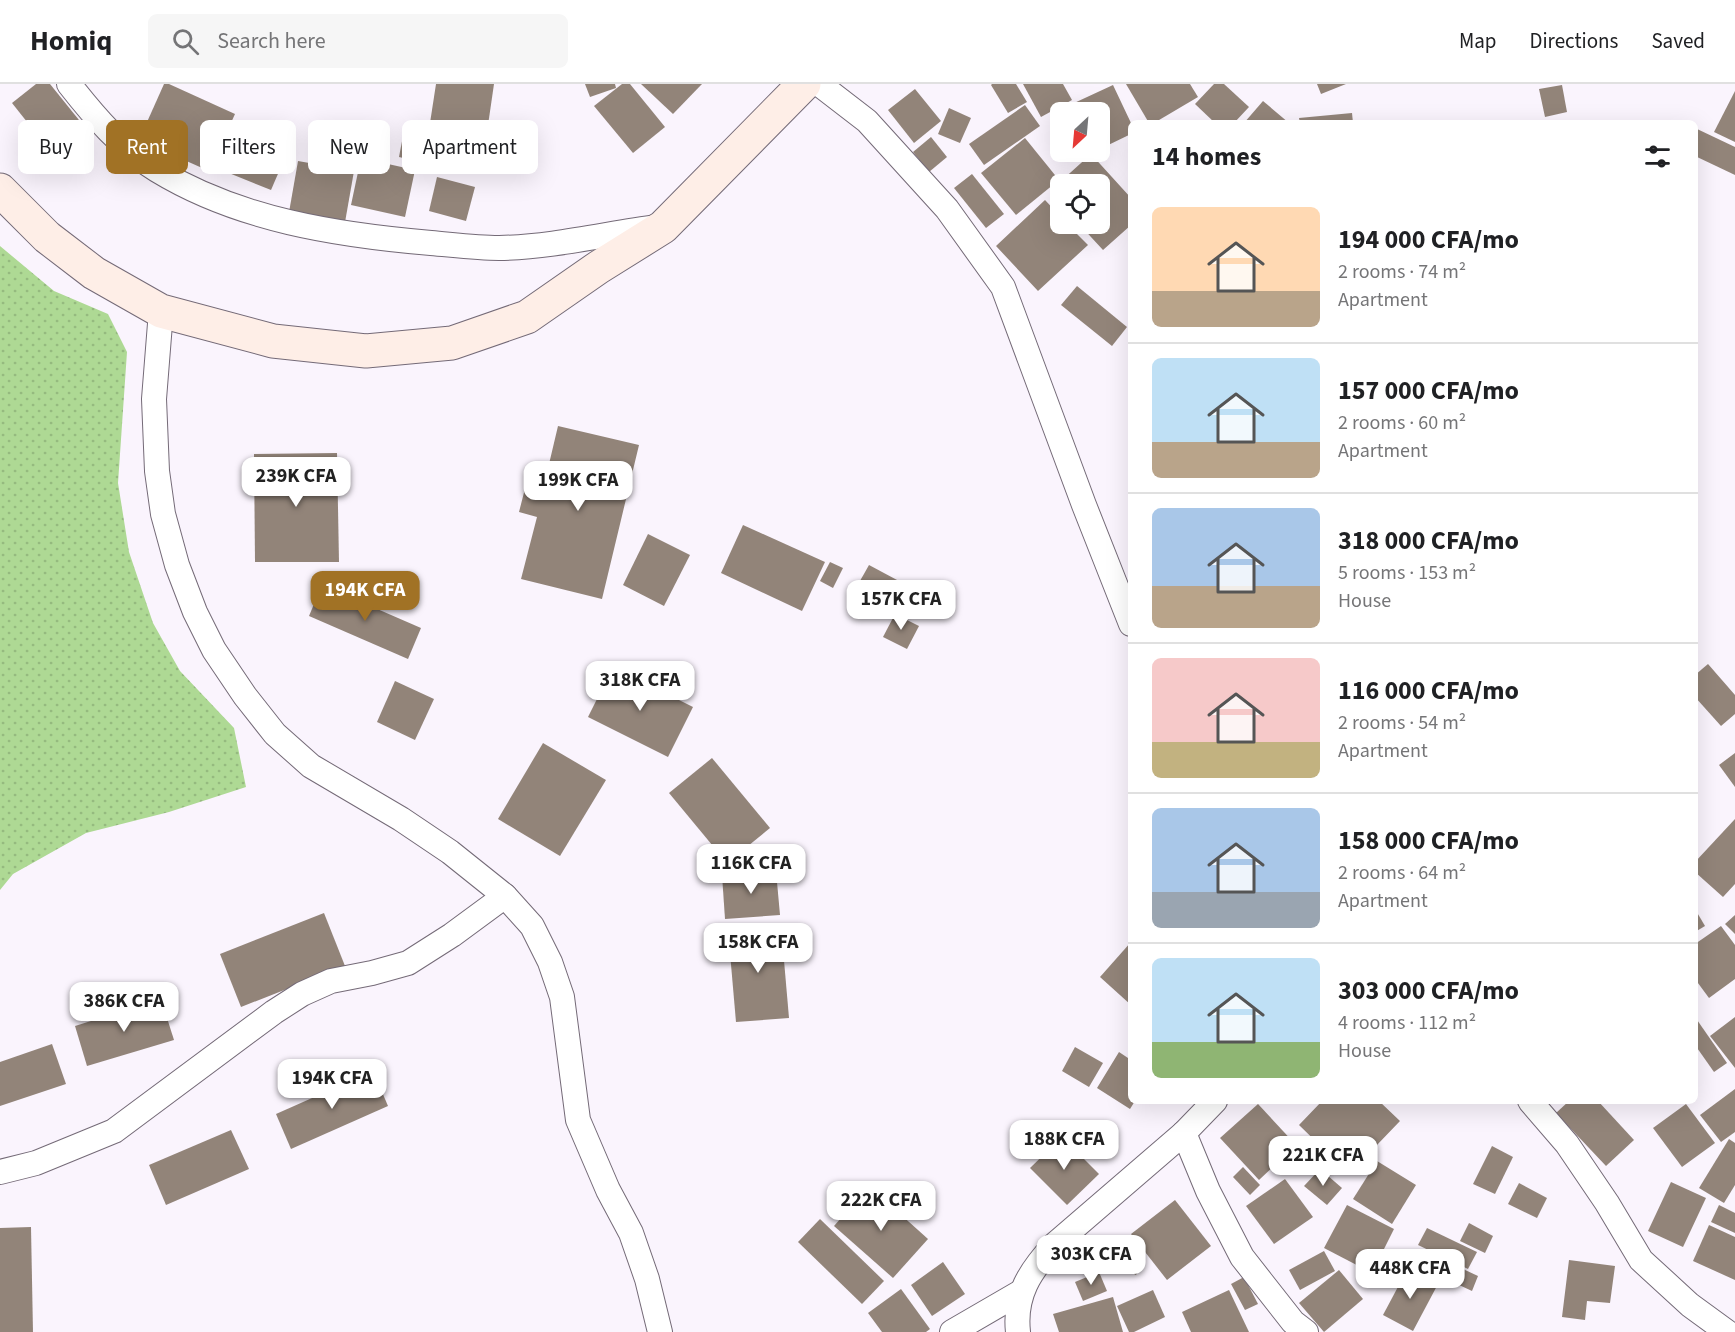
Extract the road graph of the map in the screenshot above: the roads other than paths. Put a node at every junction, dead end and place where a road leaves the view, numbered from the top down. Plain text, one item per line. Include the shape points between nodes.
1 (69, 84) edge
2 (804, 84) edge
3 (819, 84) edge
4 (0, 190) edge
5 (663, 227) junction
6 (161, 311) junction
7 (1128, 616) edge
8 (505, 896) junction
9 (1212, 1104) edge
10 (1533, 1104) edge
11 (1184, 1133) junction
12 (0, 1172) edge
13 (1021, 1292) junction
14 (660, 1332) edge
15 (952, 1332) edge
16 (1018, 1332) edge
17 (1306, 1332) edge
18 (1726, 1332) edge

1 - 5 street via 116,138 154,169 200,194 306,226 369,238 498,248
2 - 5 street
3 - 7 street via 867,121 939,200 1003,287
4 - 6 street via 47,237
5 - 6 street via 528,317 452,343 366,351 273,341
6 - 8 street via 154,399 163,514 177,566 214,650 275,734 310,766 450,852
8 - 12 street via 408,963 331,981 302,994 114,1131 36,1163
8 - 14 street via 532,926 550,962 562,998 578,1120 631,1233
9 - 11 street
10 - 18 street via 1567,1144 1641,1260
11 - 13 street via 1054,1245 1036,1265
11 - 17 street via 1242,1257 1293,1322
13 - 15 street
13 - 16 street

